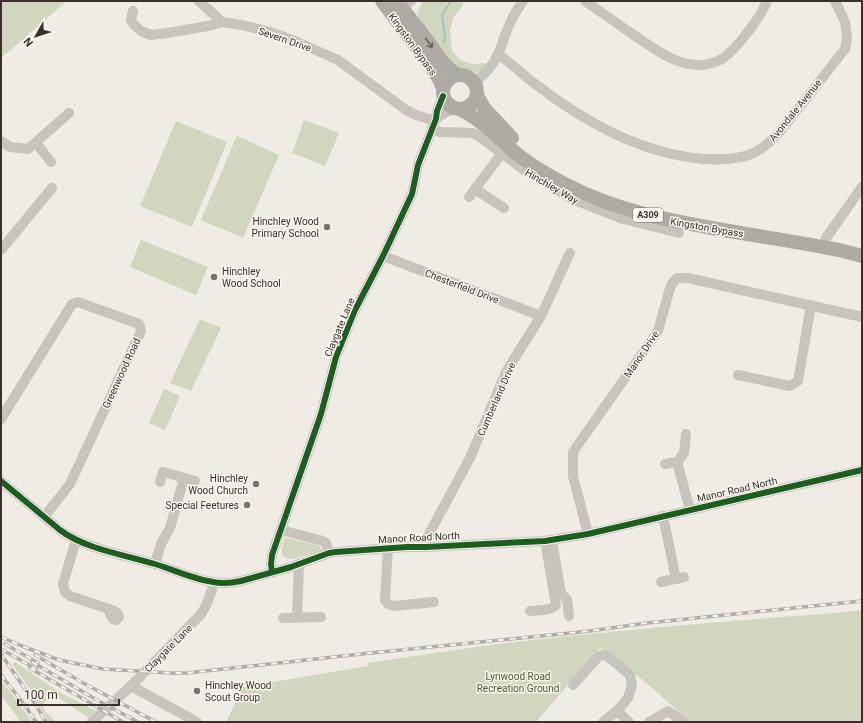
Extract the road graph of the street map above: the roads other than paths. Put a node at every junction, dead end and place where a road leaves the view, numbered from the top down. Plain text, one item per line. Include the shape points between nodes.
1 (199, 1) edge
2 (382, 1) edge
3 (418, 1) edge
4 (523, 1) edge
5 (585, 1) edge
6 (835, 1) edge
7 (767, 2) edge
8 (405, 7) edge
9 (133, 11) dead end
10 (222, 22) junction
11 (418, 49) junction
12 (498, 54) junction
13 (458, 75) junction
14 (476, 89) junction
15 (443, 92) junction
16 (458, 109) junction
17 (69, 113) dead end
18 (434, 123) junction
19 (1, 141) edge
20 (36, 143) junction
21 (502, 153) junction
22 (51, 162) dead end
23 (862, 187) edge
24 (52, 188) dead end
25 (504, 208) dead end
26 (679, 233) dead end
27 (826, 238) junction
28 (862, 246) edge
29 (1, 250) edge
30 (570, 253) dead end
31 (383, 256) junction
32 (862, 256) edge
33 (811, 305) junction
34 (541, 316) junction
35 (862, 316) edge
36 (738, 375) dead end
37 (1, 418) edge
38 (686, 434) dead end
39 (677, 462) junction
40 (666, 464) dead end
41 (862, 470) edge
42 (163, 472) dead end
43 (184, 478) junction
44 (195, 481) dead end
45 (1, 482) edge
46 (690, 510) junction
47 (663, 516) junction
48 (44, 517) junction
49 (281, 530) junction
50 (588, 534) junction
51 (76, 540) junction
52 (549, 540) junction
53 (426, 547) junction
54 (388, 548) junction
55 (274, 550) junction
56 (329, 553) junction
57 (155, 564) junction
58 (299, 564) junction
59 (283, 569) junction
60 (272, 572) junction
61 (214, 582) junction
62 (661, 582) dead end
63 (434, 602) dead end
64 (108, 609) dead end
65 (530, 611) dead end
66 (569, 616) dead end
67 (321, 617) dead end
68 (283, 618) dead end
69 (296, 618) junction
70 (573, 685) dead end
71 (130, 686) junction
72 (617, 711) junction
73 (92, 722) edge
74 (197, 722) edge
75 (603, 722) edge
76 (629, 722) edge
77 (649, 722) edge
78 (683, 722) edge

1 - 10 street
2 - 11 highway, Kingston Bypass
3 - 8 street via 412,9
4 - 12 street via 514,14
5 - 7 street via 656,51 694,65 707,65 721,59 732,50 758,19
6 - 12 street, Avondale Avenue via 846,22 845,49 769,143 757,151 729,159 685,157 643,146 605,130 573,112
8 - 11 street via 397,14 412,35
8 -> 13 highway, Kingston Bypass via 444,64
9 - 10 street, Severn Drive via 134,25 140,31 151,35
10 - 18 street, Severn Drive via 267,31 295,40 338,60 406,110
11 - 15 highway, Kingston Bypass via 439,79
12 - 14 street
13 - 14 highway via 470,78
13 - 15 highway via 447,81
14 - 16 highway via 474,102 466,108
14 - 27 highway, Kingston Bypass / A309 via 484,108 514,140 541,162 591,189 652,208
15 - 16 highway via 447,104
15 - 18 street, Claygate Lane
16 - 18 street via 446,112
16 - 32 highway, Kingston Bypass / A309 via 477,120 526,161 549,176 585,194 623,208 685,223
17 - 20 street
18 - 21 street, Hinchley Way via 440,132 477,135
18 - 31 street, Claygate Lane via 418,165 412,194
19 - 20 street via 10,148 28,149
20 - 22 street
21 - 25 street via 472,193
21 - 26 street, Hinchley Way via 524,170 572,199 623,219
23 - 27 street
24 - 29 street
27 - 28 highway, Kingston Bypass / A309
30 - 34 street, Cumberland Drive
31 - 34 street, Chesterfield Drive
31 - 49 street, Claygate Lane via 355,310 336,357 320,414
33 - 35 street, Manor Drive
33 - 36 street via 798,381 790,386
33 - 50 street, Manor Drive via 688,278 677,278 671,285 658,331 573,452 573,476
34 - 53 street, Cumberland Drive via 506,372 470,458 427,540
37 - 48 street, Greenwood Road via 72,304 78,302 139,324 141,331 70,484
38 - 39 street via 684,453
39 - 40 street
39 - 46 street
41 - 46 street, Manor Road North
42 - 43 street
43 - 44 street
43 - 57 street via 170,528 161,544
45 - 48 street, Manor Road North
46 - 47 street, Manor Road North
47 - 50 street, Manor Road North
47 - 62 street via 680,578
48 - 51 street, Manor Road North
49 - 55 street, Claygate Lane
49 - 56 street via 323,541
50 - 52 street, Manor Road North
51 - 57 street, Manor Road North
51 - 64 street via 63,584 65,592
52 - 53 street, Manor Road North
52 - 65 street via 556,605 549,609
52 - 66 street via 561,594 566,599
53 - 54 street, Manor Road North
54 - 56 street, Manor Road North
54 - 63 street via 385,600 388,604 394,606
55 - 59 street
55 - 60 street, Claygate Lane
56 - 58 street, Manor Road North
57 - 61 street, Manor Road North
58 - 59 street, Manor Road North
58 - 69 street
59 - 60 street, Manor Road North
60 - 61 street, Manor Road North via 232,583
61 - 71 street, Claygate Lane via 209,600 201,614
67 - 69 street
68 - 69 street
70 - 72 street via 599,656 606,655 630,675 632,685 628,698
71 - 73 street, Claygate Lane
71 - 74 street
72 - 75 street
72 - 76 street
77 - 78 street via 668,711

